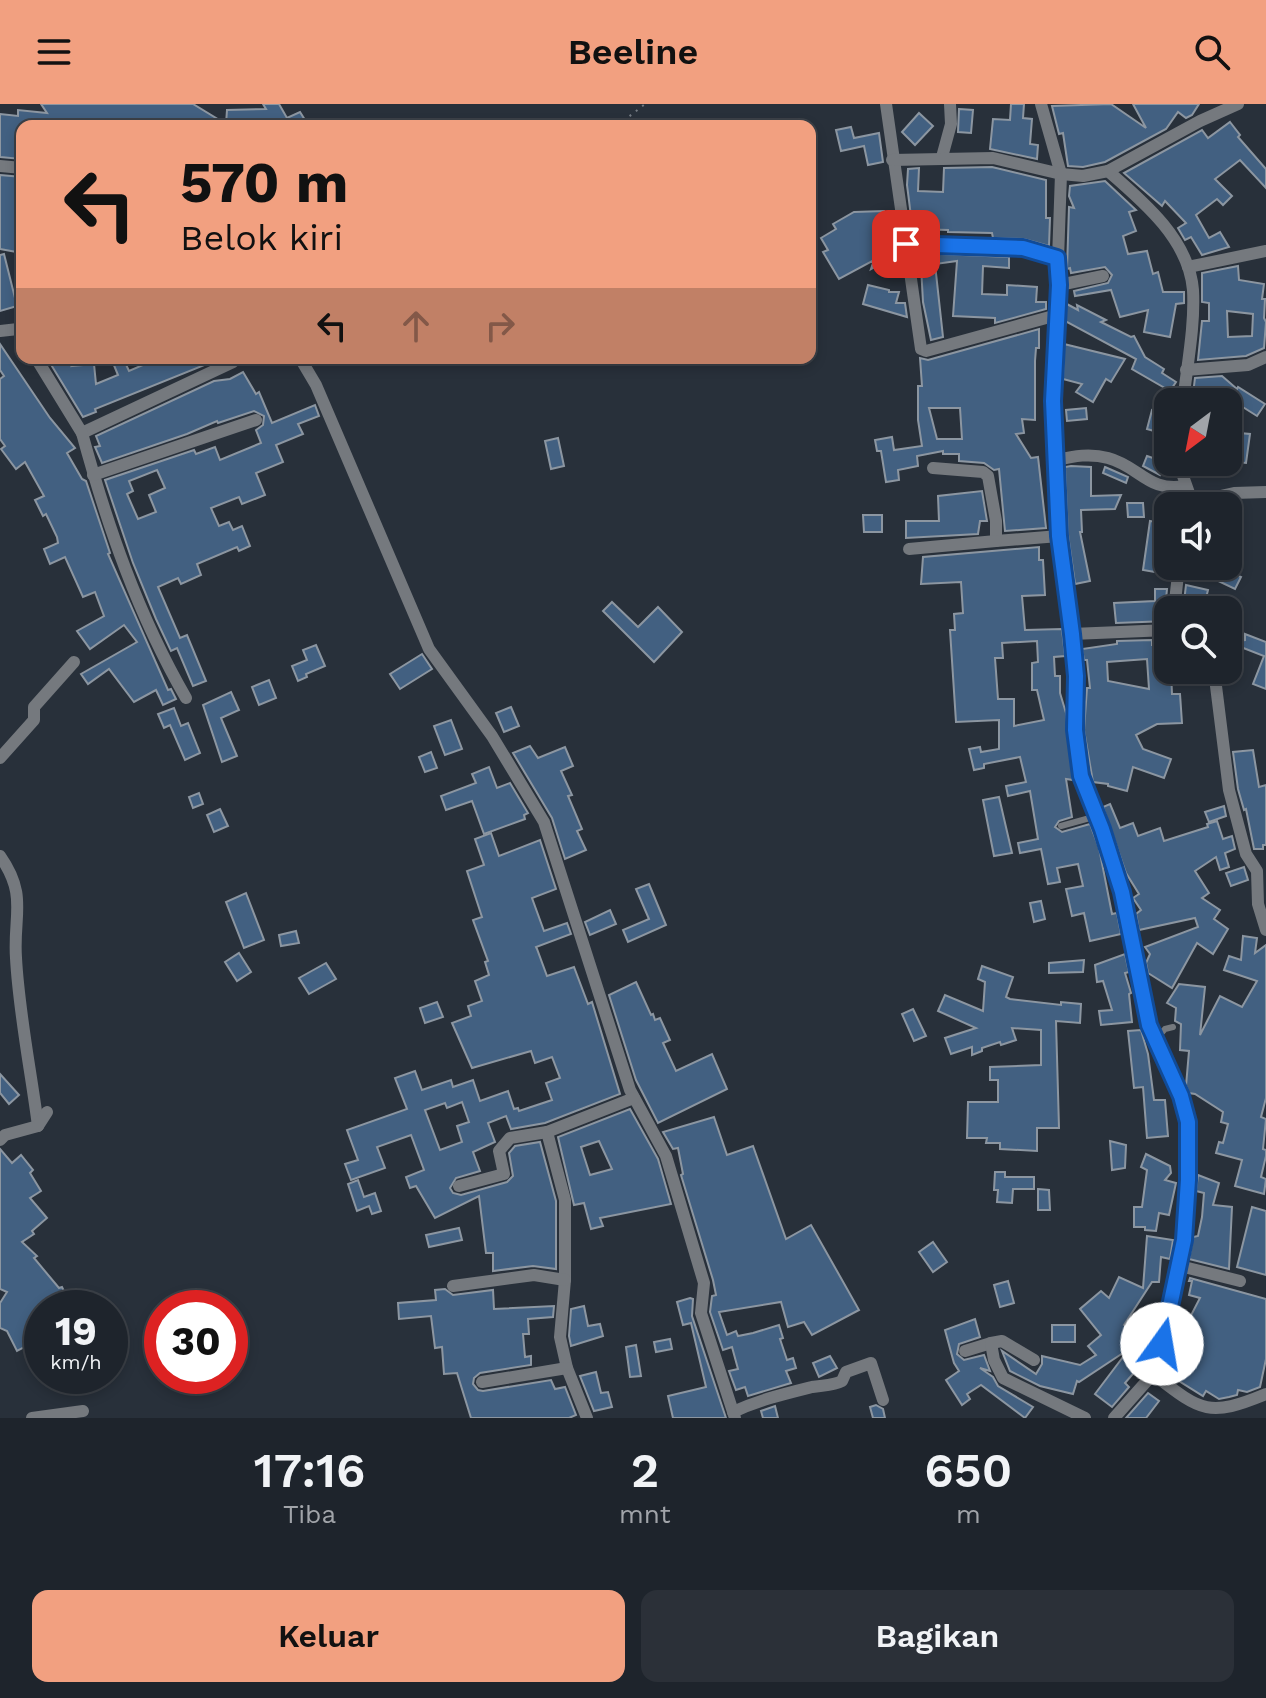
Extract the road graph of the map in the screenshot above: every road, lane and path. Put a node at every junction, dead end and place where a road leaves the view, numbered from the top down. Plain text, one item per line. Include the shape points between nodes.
1 (645, 104) edge
2 (886, 104) edge
3 (950, 104) edge
4 (1041, 104) edge
5 (1238, 104) edge
6 (625, 120) edge
7 (942, 157) junction
8 (892, 160) junction
9 (1108, 171) junction
10 (1061, 174) junction
11 (906, 244) junction
12 (1266, 251) edge
13 (1057, 258) junction
14 (1188, 267) junction
15 (1103, 276) dead end
16 (1059, 285) junction
17 (1057, 315) junction
18 (1266, 357) edge
19 (40, 364) edge
20 (225, 364) edge
21 (304, 364) edge
22 (1186, 370) junction
23 (1184, 388) edge
24 (256, 420) dead end
25 (82, 433) junction
26 (1057, 460) junction
27 (933, 468) dead end
28 (93, 475) junction
29 (1182, 476) edge
30 (1185, 486) junction
31 (1188, 492) edge
32 (1266, 492) edge
33 (1242, 493) edge
34 (1059, 536) junction
35 (996, 541) junction
36 (909, 549) dead end
37 (1154, 631) edge
38 (1072, 634) junction
39 (74, 662) dead end
40 (1216, 684) edge
41 (186, 698) dead end
42 (0, 758) edge
43 (1097, 816) junction
44 (1061, 826) dead end
45 (0, 856) edge
46 (1266, 930) edge
47 (1173, 1027) dead end
48 (1154, 1041) junction
49 (634, 1098) junction
50 (47, 1112) dead end
51 (38, 1126) junction
52 (547, 1132) junction
53 (2, 1135) edge
54 (459, 1186) dead end
55 (1180, 1266) junction
56 (565, 1280) junction
57 (1240, 1281) dead end
58 (453, 1286) dead end
59 (991, 1343) junction
60 (965, 1351) dead end
61 (1034, 1360) dead end
62 (567, 1368) junction
63 (1153, 1374) junction
64 (482, 1382) dead end
65 (1266, 1394) edge
66 (883, 1400) dead end
67 (83, 1411) dead end
68 (734, 1415) edge
69 (32, 1418) edge
70 (587, 1418) edge
71 (1085, 1418) edge
72 (1114, 1418) edge

1 - 6 path
2 - 8 street
3 - 7 street
4 - 10 street
5 - 9 street
7 - 8 street
7 - 10 street via 993,158
8 - 11 street
9 - 10 street
9 - 14 street via 1175,240
10 - 13 street
11 - 13 street via 1023,248
11 - 17 street via 924,351
12 - 14 street
13 - 16 street
14 - 22 street via 1193,299
15 - 16 street
16 - 17 street
17 - 26 street
18 - 22 street via 1248,365
19 - 25 street
20 - 25 street
21 - 49 street via 429,649 492,736 544,822
22 - 23 street
24 - 28 street
25 - 28 street
26 - 30 street via 1080,455 1112,459 1153,484
26 - 34 street
27 - 35 street via 988,476
28 - 41 street via 131,587
29 - 30 street
30 - 31 street
32 - 33 street
34 - 35 street
34 - 38 street
35 - 36 street
37 - 38 street
38 - 43 street via 1081,776
39 - 42 street via 34,707 34,720
40 - 46 street via 1229,790 1246,854 1257,871
43 - 44 lane
43 - 48 street via 1122,892
45 - 51 street via 19,901 16,957
47 - 48 lane
48 - 55 street via 1188,1122
49 - 52 street
49 - 68 street via 666,1156 704,1283 701,1313
50 - 51 street
51 - 53 street
52 - 54 street via 510,1138 499,1151 504,1174
52 - 56 street via 565,1200
55 - 57 street
55 - 63 street
56 - 58 street via 534,1275
56 - 62 street via 560,1337
59 - 60 street
59 - 61 street via 1002,1341
59 - 71 street via 1003,1378
62 - 64 street
62 - 70 street
63 - 65 street via 1208,1410 1231,1408
63 - 72 street
66 - 68 street via 871,1363 846,1372 836,1385 764,1398
67 - 69 street

